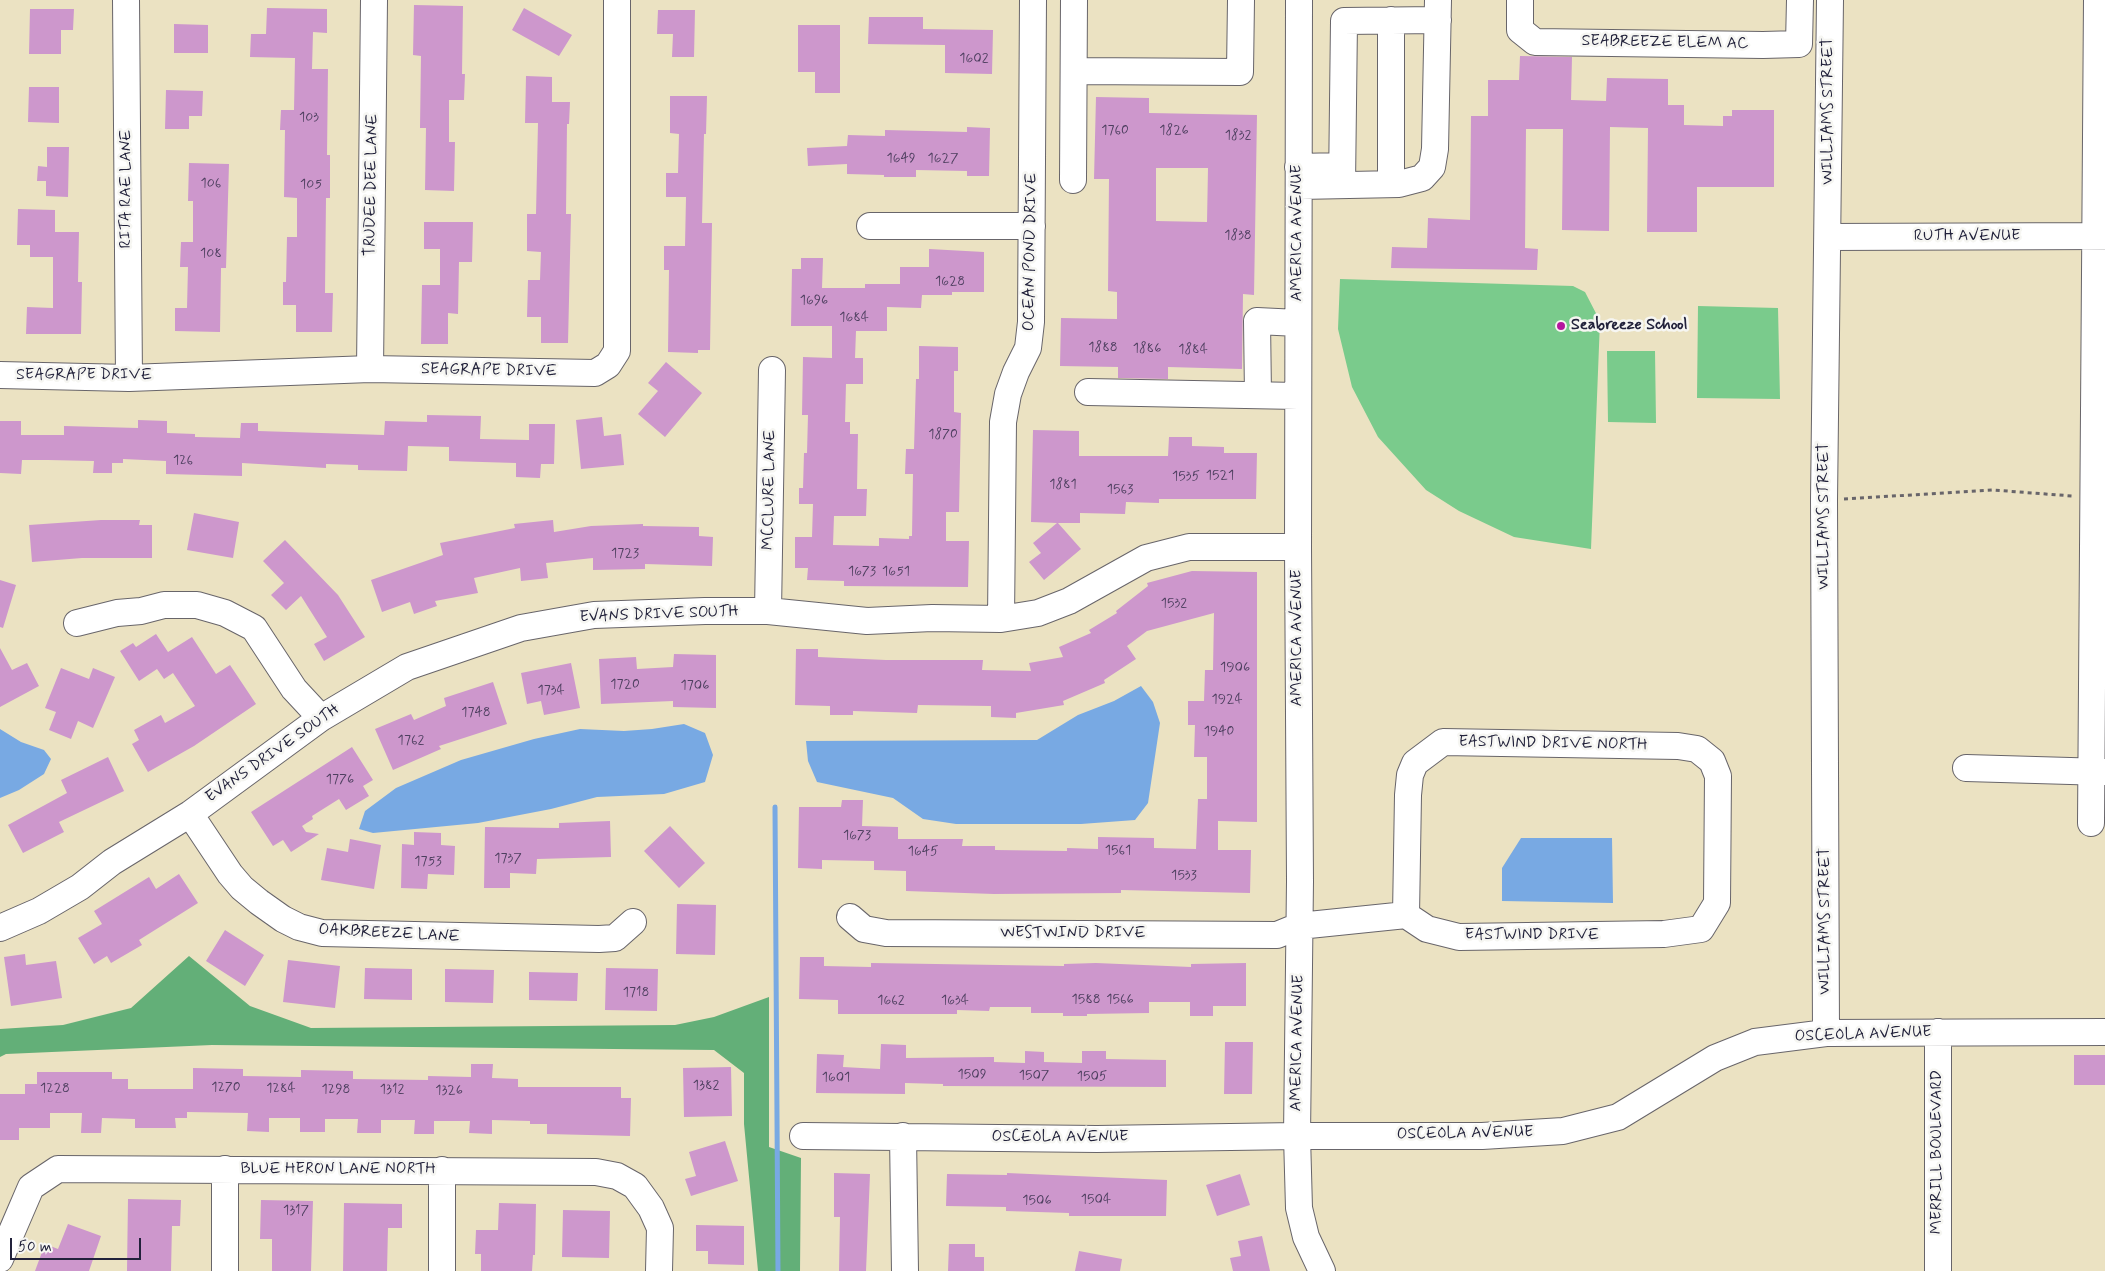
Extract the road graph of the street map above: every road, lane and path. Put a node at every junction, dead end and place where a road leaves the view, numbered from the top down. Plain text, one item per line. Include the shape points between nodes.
1 (126, 0) edge
2 (374, 0) edge
3 (617, 0) edge
4 (1034, 0) edge
5 (1074, 0) edge
6 (1241, 0) edge
7 (1299, 0) edge
8 (1520, 0) edge
9 (1800, 0) edge
10 (1830, 0) edge
11 (2097, 0) edge
12 (1438, 10) edge
13 (1391, 20) junction
14 (1074, 71) junction
15 (1342, 176) junction
16 (1298, 177) junction
17 (1073, 180) dead end
18 (1391, 184) junction
19 (870, 226) dead end
20 (1032, 226) junction
21 (2100, 236) edge
22 (1828, 237) junction
23 (1298, 323) junction
24 (370, 369) junction
25 (772, 370) dead end
26 (0, 375) edge
27 (128, 378) junction
28 (1088, 392) dead end
29 (1258, 395) junction
30 (1298, 396) junction
31 (1824, 500) junction
32 (2097, 500) edge
33 (1298, 547) junction
34 (768, 611) junction
35 (1001, 619) junction
36 (77, 623) dead end
37 (321, 718) junction
38 (1966, 768) dead end
39 (2099, 772) edge
40 (190, 814) junction
41 (2092, 823) dead end
42 (1718, 863) joint
43 (1406, 915) junction
44 (850, 917) dead end
45 (634, 922) dead end
46 (1299, 926) junction
47 (0, 928) edge
48 (1938, 1032) junction
49 (2105, 1032) edge
50 (1826, 1033) junction
51 (802, 1136) dead end
52 (903, 1136) junction
53 (1297, 1136) junction
54 (225, 1169) junction
55 (442, 1170) junction
56 (0, 1259) edge
57 (225, 1271) edge
58 (442, 1271) edge
59 (659, 1271) edge
60 (905, 1271) edge
61 (1322, 1271) edge
62 (1938, 1271) edge

1 - 27 street, RITA RAE LANE
2 - 24 street, TRUDEE DEE LANE
3 - 24 street, SEAGRAPE DRIVE via 618,318 617,350 608,365 595,373
4 - 20 street, OCEAN POND DRIVE
5 - 14 street
6 - 14 street via 1240,72
7 - 16 street, AMERICA AVENUE
8 - 9 street, SEABREEZE ELEM AC via 1520,30 1535,42 1763,45 1799,44
10 - 22 street, WILLIAMS STREET
11 - 21 street
12 - 13 street
12 - 18 street via 1432,166 1422,178
13 - 15 street via 1344,20
13 - 18 street
14 - 17 street
15 - 16 street
15 - 18 street
16 - 23 street, AMERICA AVENUE
19 - 20 street
20 - 35 street, OCEAN POND DRIVE via 1028,348 1010,387 1003,422
21 - 22 street, RUTH AVENUE
21 - 32 street
22 - 31 street, WILLIAMS STREET
23 - 29 street via 1257,321
23 - 30 street, AMERICA AVENUE
24 - 27 street, SEAGRAPE DRIVE
25 - 34 street, MCCLURE LANE
26 - 27 street, SEAGRAPE DRIVE
28 - 29 street
29 - 30 street
30 - 33 street, AMERICA AVENUE
31 - 32 path via 1993,490
31 - 50 street, WILLIAMS STREET
32 - 39 street
33 - 35 street, EVANS DRIVE SOUTH via 1189,546 1146,558 1069,601 1038,613
33 - 46 street, AMERICA AVENUE
34 - 35 street, EVANS DRIVE SOUTH via 867,621
34 - 37 street, EVANS DRIVE SOUTH via 594,615 521,628 407,667
36 - 37 street via 164,605 197,605 225,614 254,628 294,689
37 - 40 street, EVANS DRIVE SOUTH
38 - 39 street
39 - 41 street
40 - 45 street, OAKBREEZE LANE via 242,888 283,919 322,933 599,939 615,938
40 - 47 street, EVANS DRIVE SOUTH via 112,862 80,887 39,911
42 - 43 street, EASTWIND DRIVE via 1717,903 1701,928 1664,934 1458,936 1427,929
42 - 43 street, EASTWIND DRIVE NORTH via 1718,776 1712,761 1697,749 1621,744 1443,742 1415,763 1410,775
43 - 46 street
44 - 46 street, WESTWIND DRIVE via 864,929 886,933 1277,934
46 - 53 street, AMERICA AVENUE
48 - 49 street, OSCEOLA AVENUE
48 - 50 street, OSCEOLA AVENUE
48 - 62 street, MERRILL BOULEVARD
50 - 53 street, OSCEOLA AVENUE via 1755,1042 1715,1058 1618,1117 1563,1131 1482,1136
51 - 52 street, OSCEOLA AVENUE
52 - 53 street, OSCEOLA AVENUE via 1098,1139
52 - 60 street
53 - 61 street, AMERICA AVENUE via 1300,1208 1306,1237
54 - 55 street, BLUE HERON LANE NORTH
54 - 56 street, BLUE HERON LANE NORTH via 58,1169 31,1187
54 - 57 street
55 - 58 street
55 - 59 street, BLUE HERON LANE NORTH via 596,1172 617,1176 635,1186 660,1228

